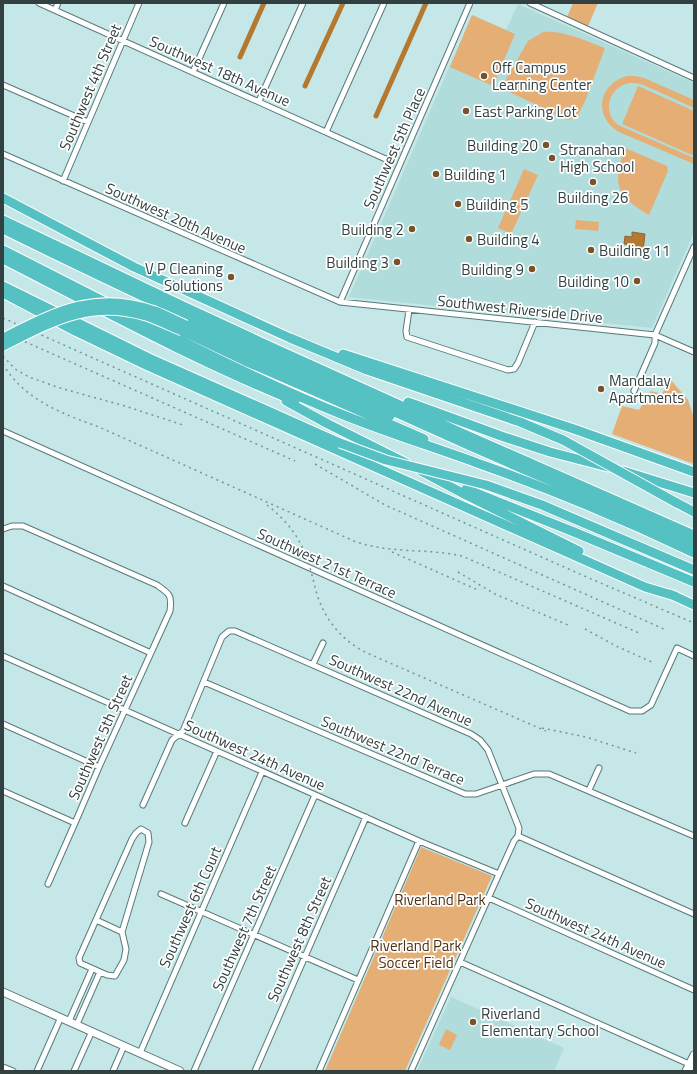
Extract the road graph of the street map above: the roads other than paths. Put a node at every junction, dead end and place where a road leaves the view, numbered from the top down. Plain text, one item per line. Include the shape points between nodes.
1 (39, 3) edge
2 (58, 3) edge
3 (139, 3) edge
4 (224, 3) edge
5 (303, 3) edge
6 (384, 3) edge
7 (470, 3) edge
8 (530, 3) edge
9 (55, 10) junction
10 (122, 40) junction
11 (193, 72) junction
12 (694, 78) edge
13 (3, 85) edge
14 (259, 101) junction
15 (88, 122) junction
16 (326, 132) junction
17 (3, 154) edge
18 (390, 161) dead end
19 (63, 181) junction
20 (3, 198) edge
21 (3, 220) edge
22 (3, 229) edge
23 (3, 250) edge
24 (693, 250) edge
25 (3, 259) edge
26 (3, 286) edge
27 (3, 293) edge
28 (340, 302) junction
29 (409, 310) junction
30 (535, 322) junction
31 (265, 326) junction
32 (184, 328) junction
33 (655, 335) junction
34 (3, 338) edge
35 (3, 346) edge
36 (694, 352) edge
37 (356, 384) junction
38 (264, 389) junction
39 (634, 391) dead end
40 (3, 432) edge
41 (472, 446) junction
42 (694, 472) edge
43 (635, 474) junction
44 (431, 476) junction
45 (518, 478) junction
46 (694, 487) edge
47 (694, 493) edge
48 (694, 512) edge
49 (3, 528) edge
50 (694, 535) edge
51 (694, 544) edge
52 (694, 552) edge
53 (694, 559) edge
54 (694, 570) edge
55 (694, 582) edge
56 (3, 586) edge
57 (675, 596) junction
58 (694, 605) edge
59 (323, 643) dead end
60 (151, 653) junction
61 (3, 656) edge
62 (694, 656) edge
63 (313, 664) junction
64 (204, 682) junction
65 (125, 710) junction
66 (3, 724) edge
67 (179, 735) junction
68 (217, 751) junction
69 (98, 767) junction
70 (599, 768) dead end
71 (262, 772) junction
72 (503, 786) junction
73 (589, 790) junction
74 (3, 791) edge
75 (315, 795) junction
76 (143, 805) dead end
77 (366, 817) junction
78 (76, 823) junction
79 (185, 823) dead end
80 (518, 836) junction
81 (694, 836) edge
82 (419, 841) junction
83 (499, 874) junction
84 (48, 884) dead end
85 (161, 894) dead end
86 (489, 898) junction
87 (201, 912) junction
88 (694, 914) edge
89 (96, 920) junction
90 (122, 932) junction
91 (254, 935) junction
92 (305, 957) junction
93 (460, 962) junction
94 (92, 969) junction
95 (100, 972) junction
96 (358, 980) junction
97 (694, 990) edge
98 (3, 992) edge
99 (61, 1017) junction
100 (69, 1021) junction
101 (77, 1024) junction
102 (92, 1031) junction
103 (124, 1046) junction
104 (140, 1053) junction
105 (694, 1055) edge
106 (3, 1067) edge
107 (690, 1068) edge
108 (13, 1071) edge
109 (37, 1071) edge
110 (74, 1071) edge
111 (113, 1071) edge
112 (180, 1071) edge
113 (194, 1071) edge
114 (255, 1071) edge
115 (319, 1071) edge
116 (411, 1071) edge
117 (694, 1071) edge

1 - 9 street, Southwest 18th Avenue
2 - 9 street
3 - 10 street, Southwest 4th Street
4 - 11 street
5 - 14 street
6 - 16 street
7 - 28 street, Southwest 5th Place
8 - 12 street
9 - 10 street, Southwest 18th Avenue
10 - 11 street, Southwest 18th Avenue
10 - 15 street, Southwest 4th Street
11 - 14 street, Southwest 18th Avenue
13 - 15 street
14 - 16 street, Southwest 18th Avenue
15 - 19 street, Southwest 4th Street
16 - 18 street, Southwest 18th Avenue
17 - 19 street, Southwest 20th Avenue
19 - 28 street, Southwest 20th Avenue
20 - 31 highway via 145,272
21 - 37 highway via 186,308
22 - 41 highway via 211,328
23 - 45 highway via 173,337 288,392 380,429
24 - 33 street
25 - 38 highway via 158,339
26 - 54 highway, bridge via 129,348 340,443 386,460 486,485 542,505
27 - 57 highway via 148,366 639,584
28 - 29 street, Southwest Riverside Drive
29 - 30 street, Southwest Riverside Drive
29 - 30 street via 407,337 508,370 514,369 518,363
30 - 33 street, Southwest Riverside Drive
31 - 42 highway
31 - 48 highway, bridge via 360,367 520,422 563,440
32 - 34 highway, bridge via 160,313 142,307 122,303 99,303 64,309
32 - 35 highway, bridge via 139,314 97,310 58,320
32 - 41 highway via 337,394
32 - 45 highway via 379,420
33 - 36 street, Southwest Riverside Drive
33 - 39 street via 655,343
37 - 43 highway via 550,452
37 - 50 highway
38 - 44 highway
38 - 53 highway via 360,428 549,496
40 - 62 street, Southwest 21st Terrace via 623,709 633,712 648,708 676,648
41 - 51 highway
43 - 46 highway
43 - 47 highway
44 - 55 highway
44 - 57 highway via 528,526
45 - 52 highway via 602,511
49 - 60 street, Southwest 5th Street via 23,526 168,592 172,599 170,611
56 - 60 street
57 - 58 highway
59 - 63 street
60 - 65 street, Southwest 5th Street
61 - 65 street, Southwest 24th Avenue
63 - 64 street, Southwest 22nd Avenue via 235,631 229,631 222,637
63 - 72 street, Southwest 22nd Avenue via 471,734 488,750
64 - 67 street
64 - 72 street, Southwest 22nd Terrace via 465,794 476,794
65 - 67 street, Southwest 24th Avenue
65 - 69 street, Southwest 5th Street
66 - 69 street
67 - 68 street, Southwest 24th Avenue
67 - 76 street via 172,740
68 - 71 street, Southwest 24th Avenue
68 - 79 street
69 - 78 street, Southwest 5th Street
70 - 73 street
71 - 75 street, Southwest 24th Avenue
71 - 87 street, Southwest 6th Court
72 - 73 street via 534,774 549,774
72 - 80 street via 519,828
73 - 81 street
74 - 78 street
75 - 77 street, Southwest 24th Avenue
75 - 91 street, Southwest 7th Street
77 - 82 street, Southwest 24th Avenue
77 - 92 street, Southwest 8th Street
78 - 84 street, Southwest 5th Street
80 - 83 street
80 - 88 street
82 - 83 street, Southwest 24th Avenue
82 - 96 street
83 - 86 street
85 - 87 street
86 - 93 street
86 - 97 street, Southwest 24th Avenue
87 - 91 street
87 - 104 street, Southwest 6th Court
89 - 90 street
89 - 90 street via 133,836 141,829 146,831 149,842
89 - 94 street via 79,958 80,963
90 - 95 street via 126,949 124,960 115,976
91 - 92 street
91 - 113 street, Southwest 7th Street
92 - 96 street
92 - 114 street, Southwest 8th Street
93 - 107 street
93 - 116 street
94 - 95 street
94 - 100 street
95 - 101 street
96 - 115 street
98 - 99 street
99 - 100 street
99 - 109 street
100 - 101 street
101 - 102 street
102 - 103 street
102 - 110 street
103 - 104 street
103 - 111 street
104 - 112 street
105 - 107 street
106 - 108 street
107 - 117 street

